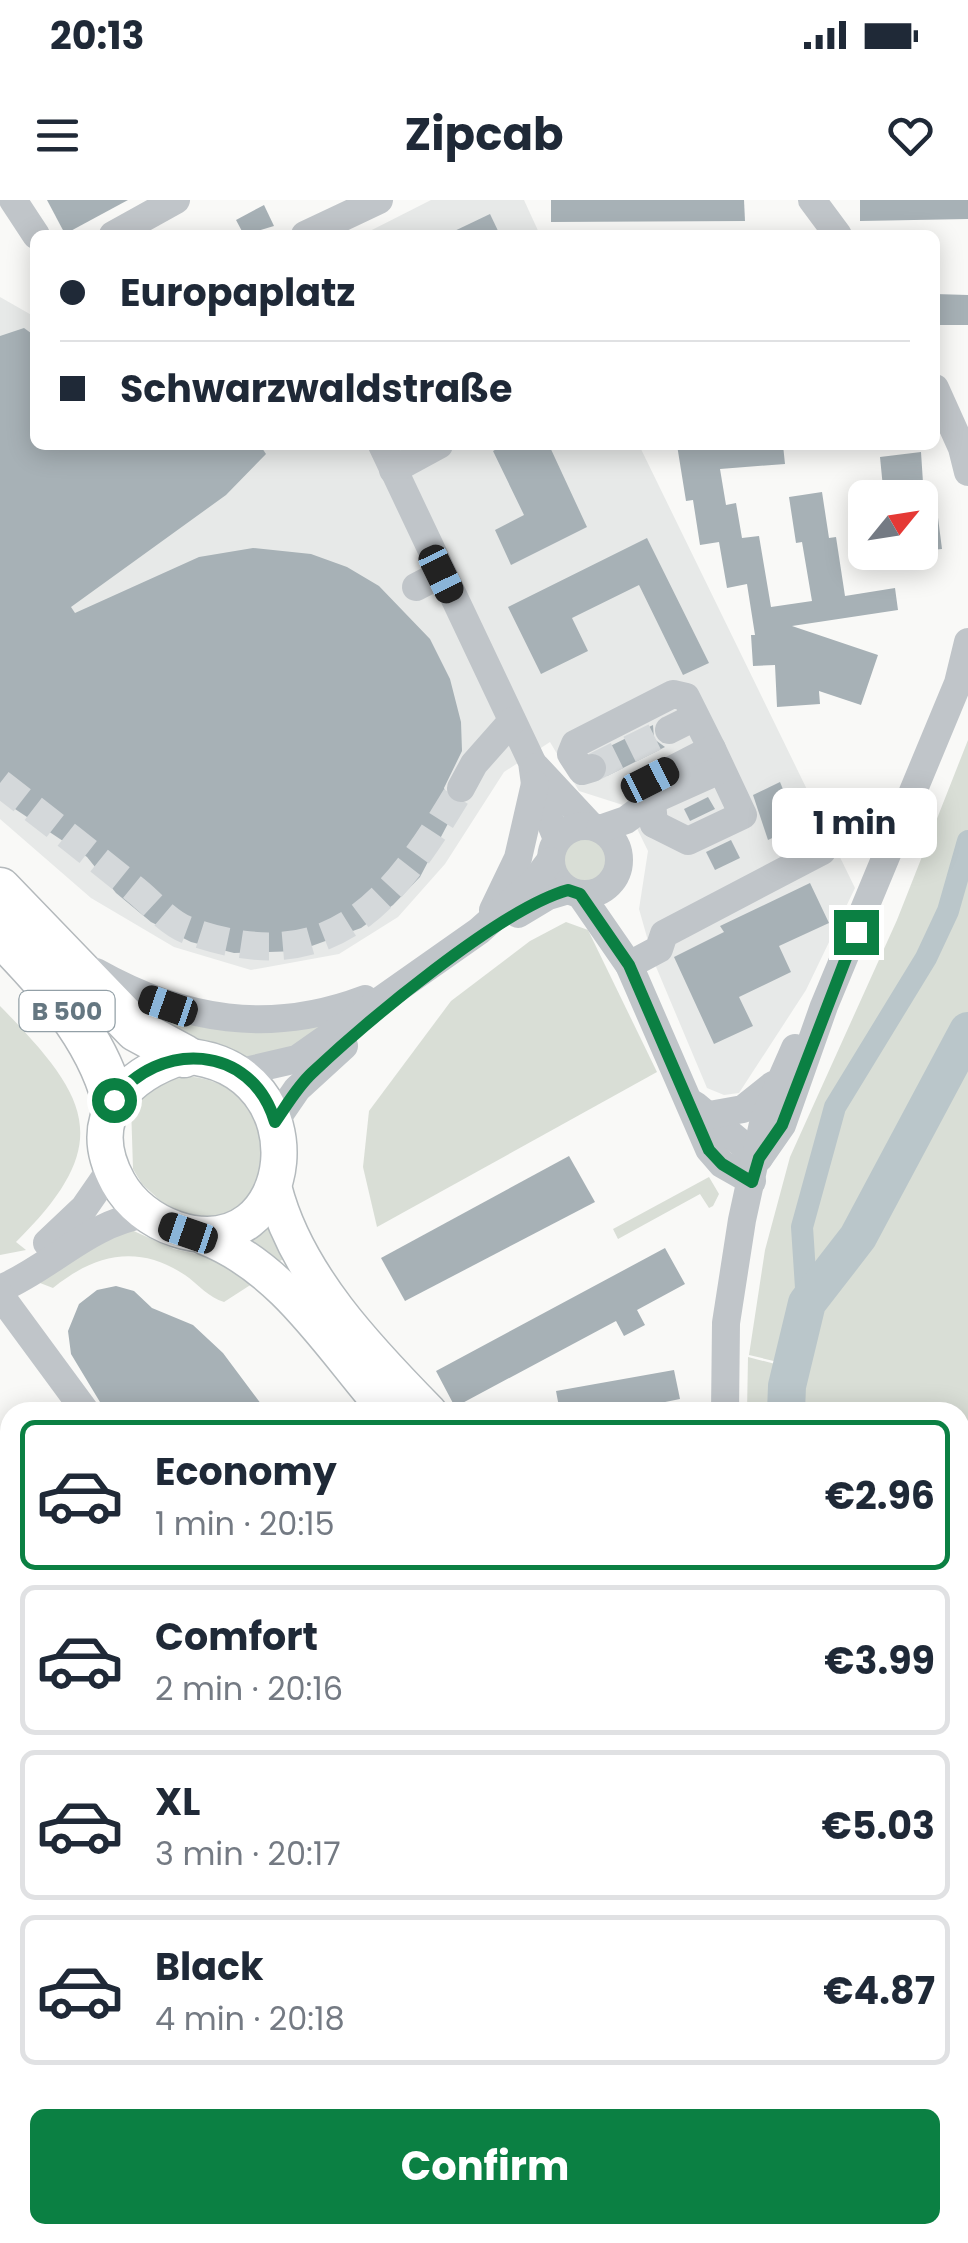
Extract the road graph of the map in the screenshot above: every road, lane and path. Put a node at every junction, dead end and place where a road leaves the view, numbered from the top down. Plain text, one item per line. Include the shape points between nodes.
1 (13, 200) edge
2 (176, 200) edge
3 (379, 200) edge
4 (812, 200) edge
5 (33, 230) edge
6 (122, 230) edge
7 (316, 230) edge
8 (834, 230) edge
9 (940, 401) edge
10 (410, 450) edge
11 (384, 454) edge
12 (968, 472) edge
13 (968, 642) edge
14 (695, 716) junction
15 (512, 721) junction
16 (668, 730) tunnel mouth
17 (716, 759) junction
18 (592, 768) dead end
19 (533, 773) junction
20 (460, 788) tunnel mouth
21 (648, 812) junction
22 (595, 827) junction
23 (554, 850) junction
24 (822, 850) dead end
25 (616, 866) junction
26 (0, 888) edge
27 (574, 892) junction
28 (479, 930) junction
29 (0, 934) edge
30 (54, 944) junction
31 (629, 965) junction
32 (400, 986) junction
33 (824, 1006) junction
34 (184, 1056) junction
35 (241, 1072) junction
36 (779, 1080) junction
37 (674, 1097) junction
38 (114, 1100) junction
39 (704, 1116) junction
40 (275, 1122) junction
41 (112, 1169) junction
42 (756, 1170) junction
43 (274, 1188) junction
44 (146, 1214) junction
45 (204, 1237) junction
46 (0, 1290) edge
47 (336, 1351) junction
48 (79, 1402) edge
49 (358, 1402) edge
50 (379, 1402) edge
51 (420, 1402) edge
52 (725, 1402) edge
53 (0, 1879) edge
54 (0, 1909) edge

1 - 5 street
2 - 6 street
3 - 7 street
4 - 8 street
9 - 12 street
10 - 11 street
11 - 15 street via 429,580
13 - 33 street via 958,683
14 - 16 street
14 - 17 street
14 - 18 street via 686,697 673,694 576,744 575,765
15 - 19 street
15 - 20 street
17 - 21 street via 650,780
17 - 21 street via 743,814 688,842
19 - 22 street
19 - 23 street
19 - 28 street via 518,858
21 - 22 street
21 - 25 street
22 - 23 street via 568,829
22 - 25 street via 615,844
23 - 27 street via 556,878
23 - 28 street via 535,882
24 - 31 street via 664,934 660,949
25 - 27 street via 599,891
25 - 31 street
26 - 30 highway, B 500
27 - 31 street
27 - 40 street via 520,912 420,983 312,1072
28 - 32 street
29 - 38 highway, B 500 via 72,1018
30 - 32 street via 142,998 193,1015 246,1022 299,1018
30 - 34 highway, B 500 via 136,1030
31 - 37 street
32 - 35 street via 297,1059
33 - 36 street
33 - 42 street via 782,1125
34 - 35 main road, B 500
34 - 38 main road via 141,1072
35 - 40 main road via 263,1094
36 - 39 street via 743,1109
36 - 42 street via 764,1118
37 - 39 street
37 - 42 street via 722,1164
38 - 41 main road, B 500 via 107,1142
39 - 42 street
40 - 43 main road
41 - 44 main road
41 - 46 street via 68,1226
42 - 52 street via 726,1323
43 - 45 main road via 255,1216
43 - 51 main road via 287,1227 334,1304
44 - 45 main road
44 - 46 street via 101,1226
45 - 47 main road via 268,1276
46 - 48 street
47 - 49 main road
47 - 50 main road
53 - 54 street

